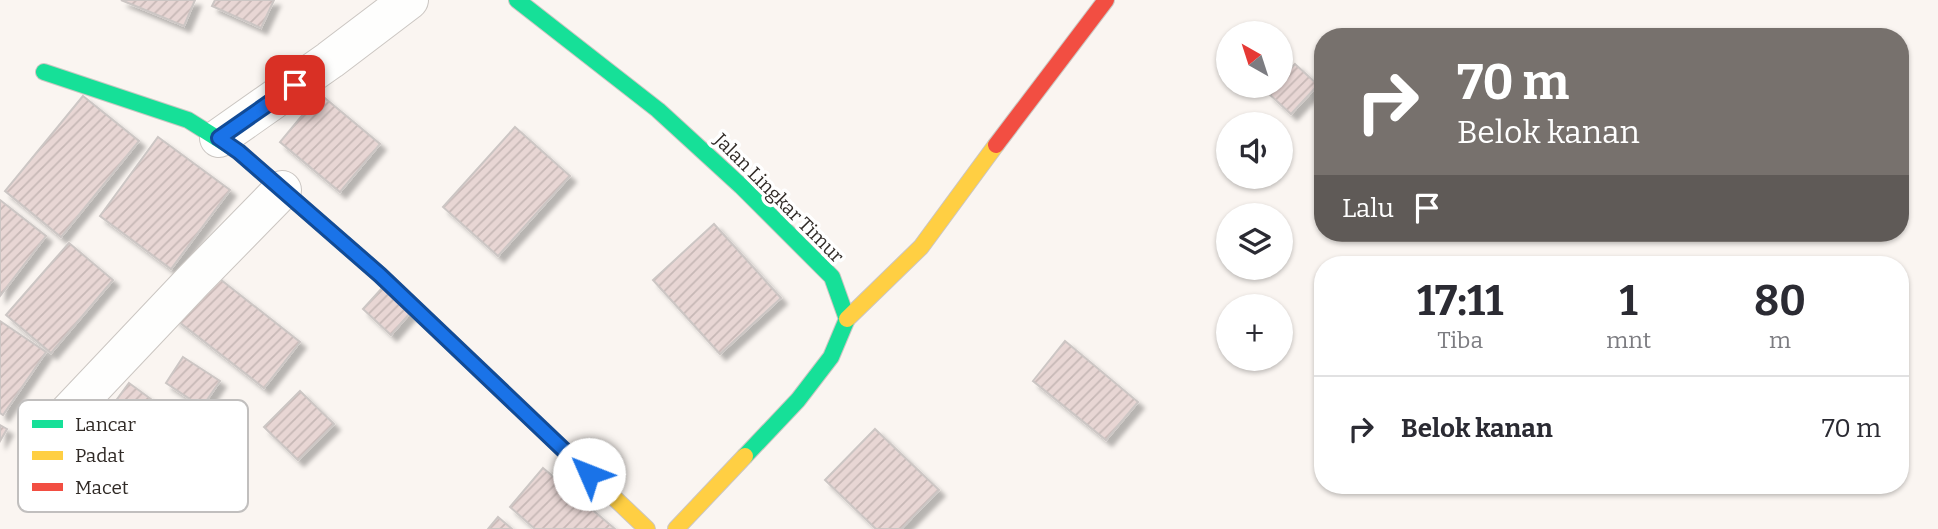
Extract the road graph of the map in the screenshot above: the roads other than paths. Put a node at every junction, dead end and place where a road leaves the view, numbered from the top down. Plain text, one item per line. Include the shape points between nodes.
1 (409, 0) edge
2 (517, 0) edge
3 (1106, 0) edge
4 (44, 72) dead end
5 (219, 138) junction
6 (282, 191) junction
7 (848, 319) junction
8 (80, 400) edge
9 (647, 529) edge
10 (676, 529) edge

1 - 5 street
2 - 7 street, Jalan Lingkar Timur via 658,110 741,186 832,277
3 - 7 street via 921,247
4 - 5 street via 188,120
5 - 6 street
6 - 8 street
6 - 9 street via 380,275
7 - 10 street via 831,357 798,400

